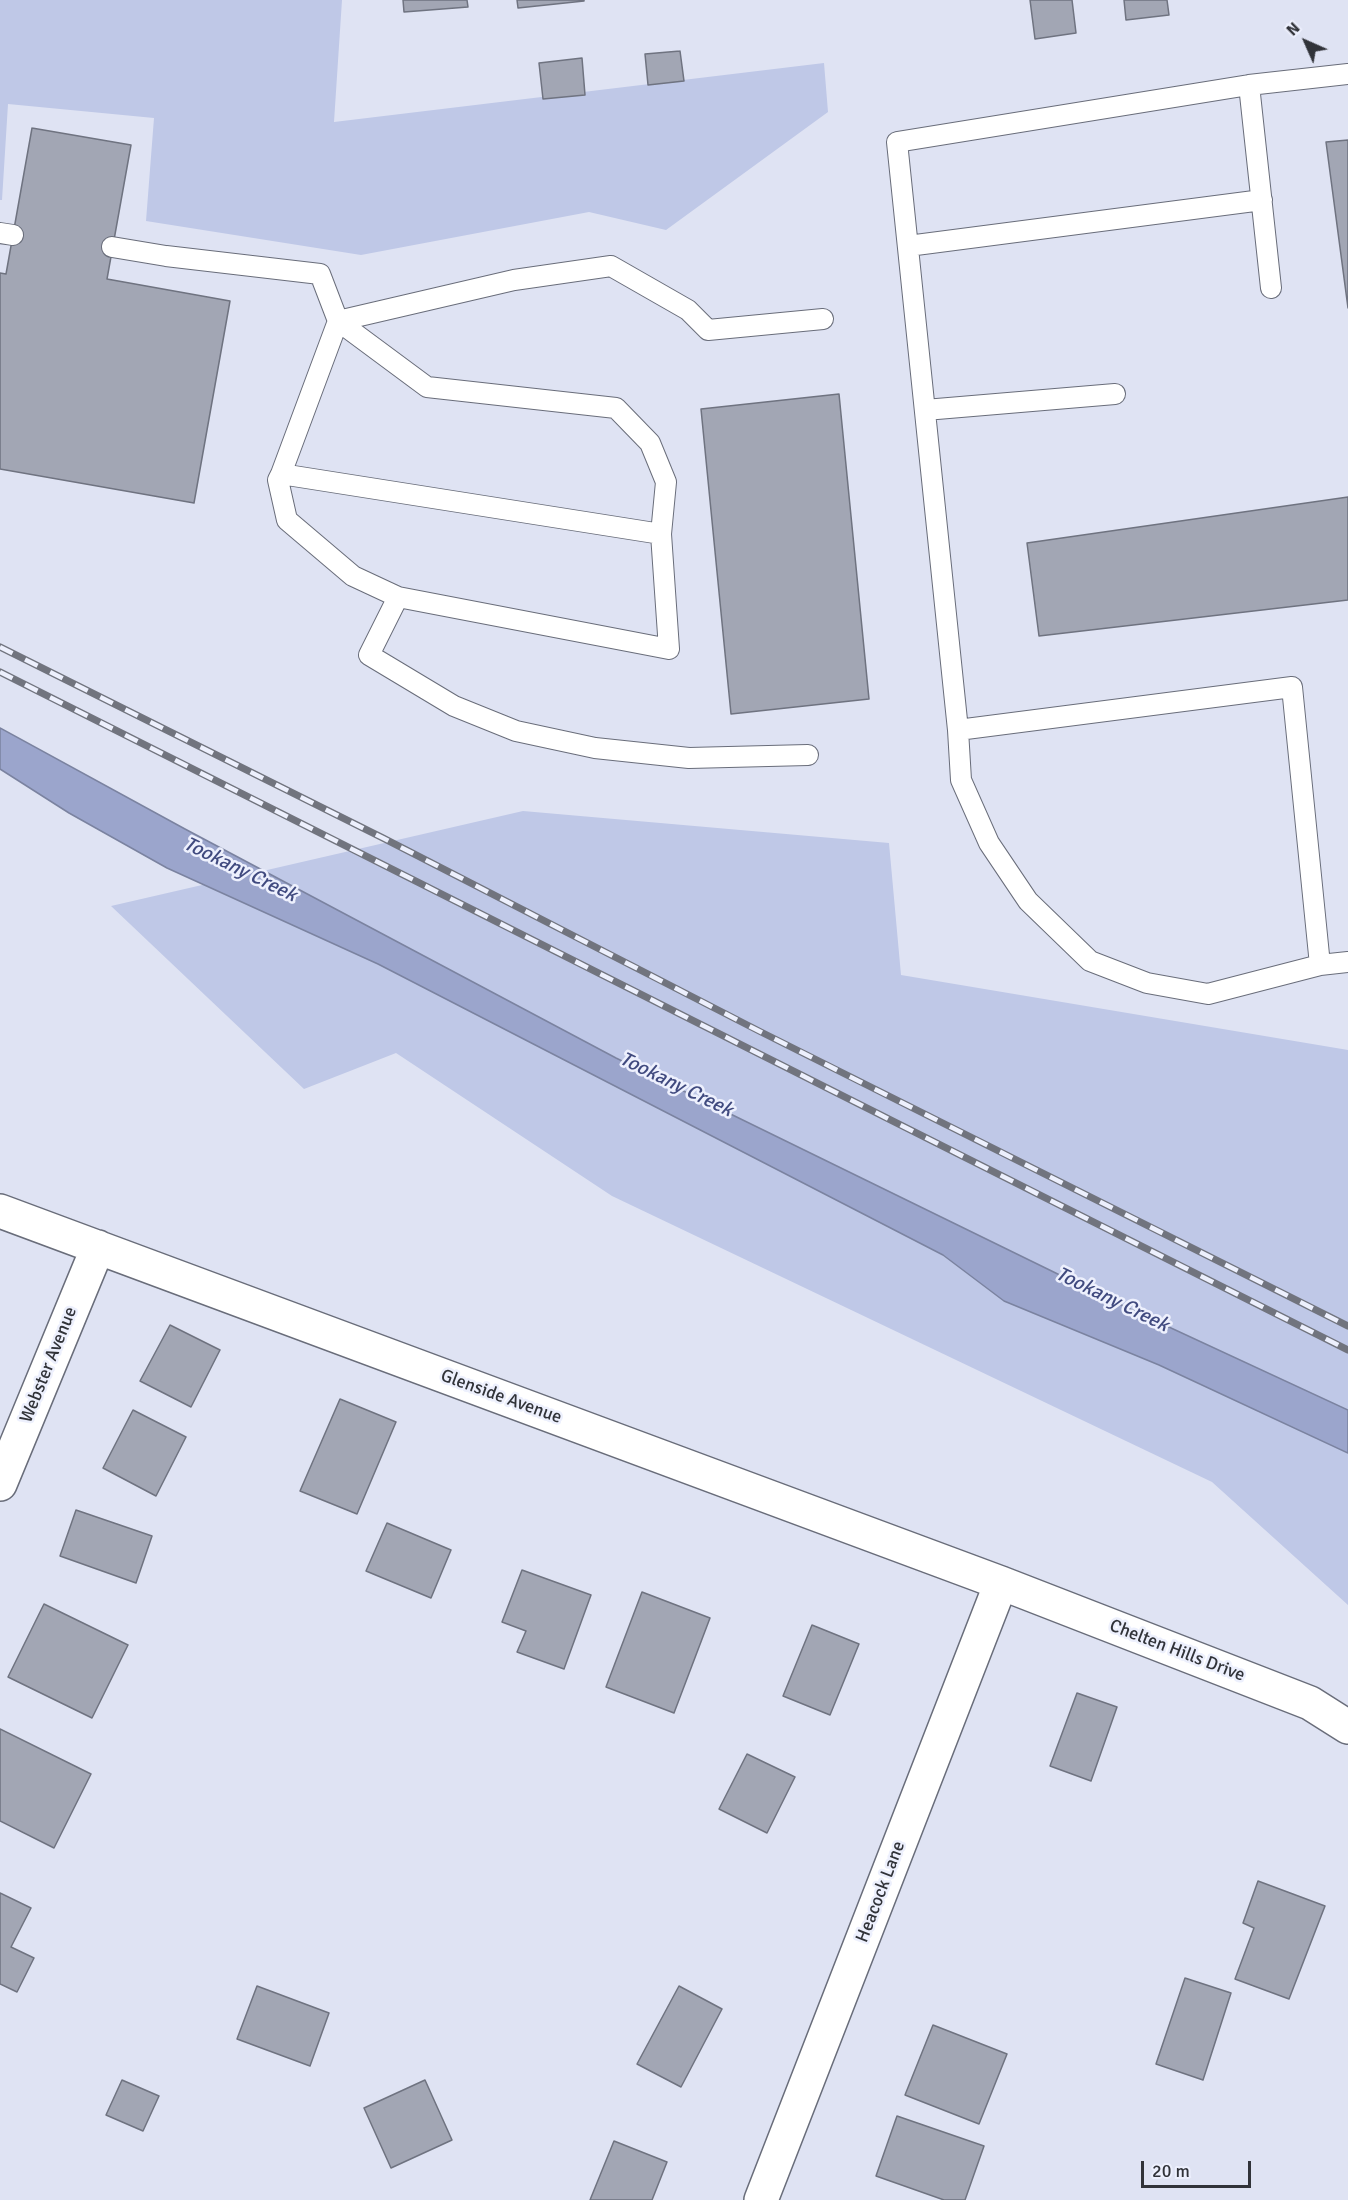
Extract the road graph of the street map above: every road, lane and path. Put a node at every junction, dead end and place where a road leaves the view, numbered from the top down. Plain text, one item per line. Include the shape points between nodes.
1 (1348, 74) edge
2 (1249, 85) junction
3 (1262, 200) junction
4 (908, 246) junction
5 (112, 247) dead end
6 (1271, 288) dead end
7 (823, 319) dead end
8 (338, 321) junction
9 (1115, 394) dead end
10 (925, 410) junction
11 (281, 474) junction
12 (661, 534) junction
13 (398, 597) junction
14 (958, 730) junction
15 (808, 754) dead end
16 (1348, 962) edge
17 (1320, 965) junction
18 (0, 1211) edge
19 (98, 1247) junction
20 (0, 1484) edge
21 (1001, 1583) junction
22 (1348, 1727) edge
23 (761, 2200) edge

1 - 2 lane
2 - 3 lane
2 - 4 lane via 897,142
3 - 4 lane
3 - 6 lane
4 - 10 lane
5 - 8 lane via 320,274
7 - 8 lane via 708,330 688,310 611,266 514,280
8 - 11 lane
8 - 12 lane via 427,387 616,408 650,443 666,482
9 - 10 lane
10 - 14 lane
11 - 12 lane
11 - 13 lane via 278,480 287,520 353,576
12 - 13 lane via 669,649
13 - 15 lane via 369,655 454,706 516,731 595,748 689,758
14 - 17 lane via 962,780 989,843 1028,901 1090,961 1146,982 1208,994
14 - 17 lane via 1292,687
16 - 17 lane
18 - 19 street, Glenside Avenue
19 - 20 street, Webster Avenue
19 - 21 street, Glenside Avenue
21 - 22 street, Chelten Hills Drive via 1310,1702
21 - 23 street, Heacock Lane

